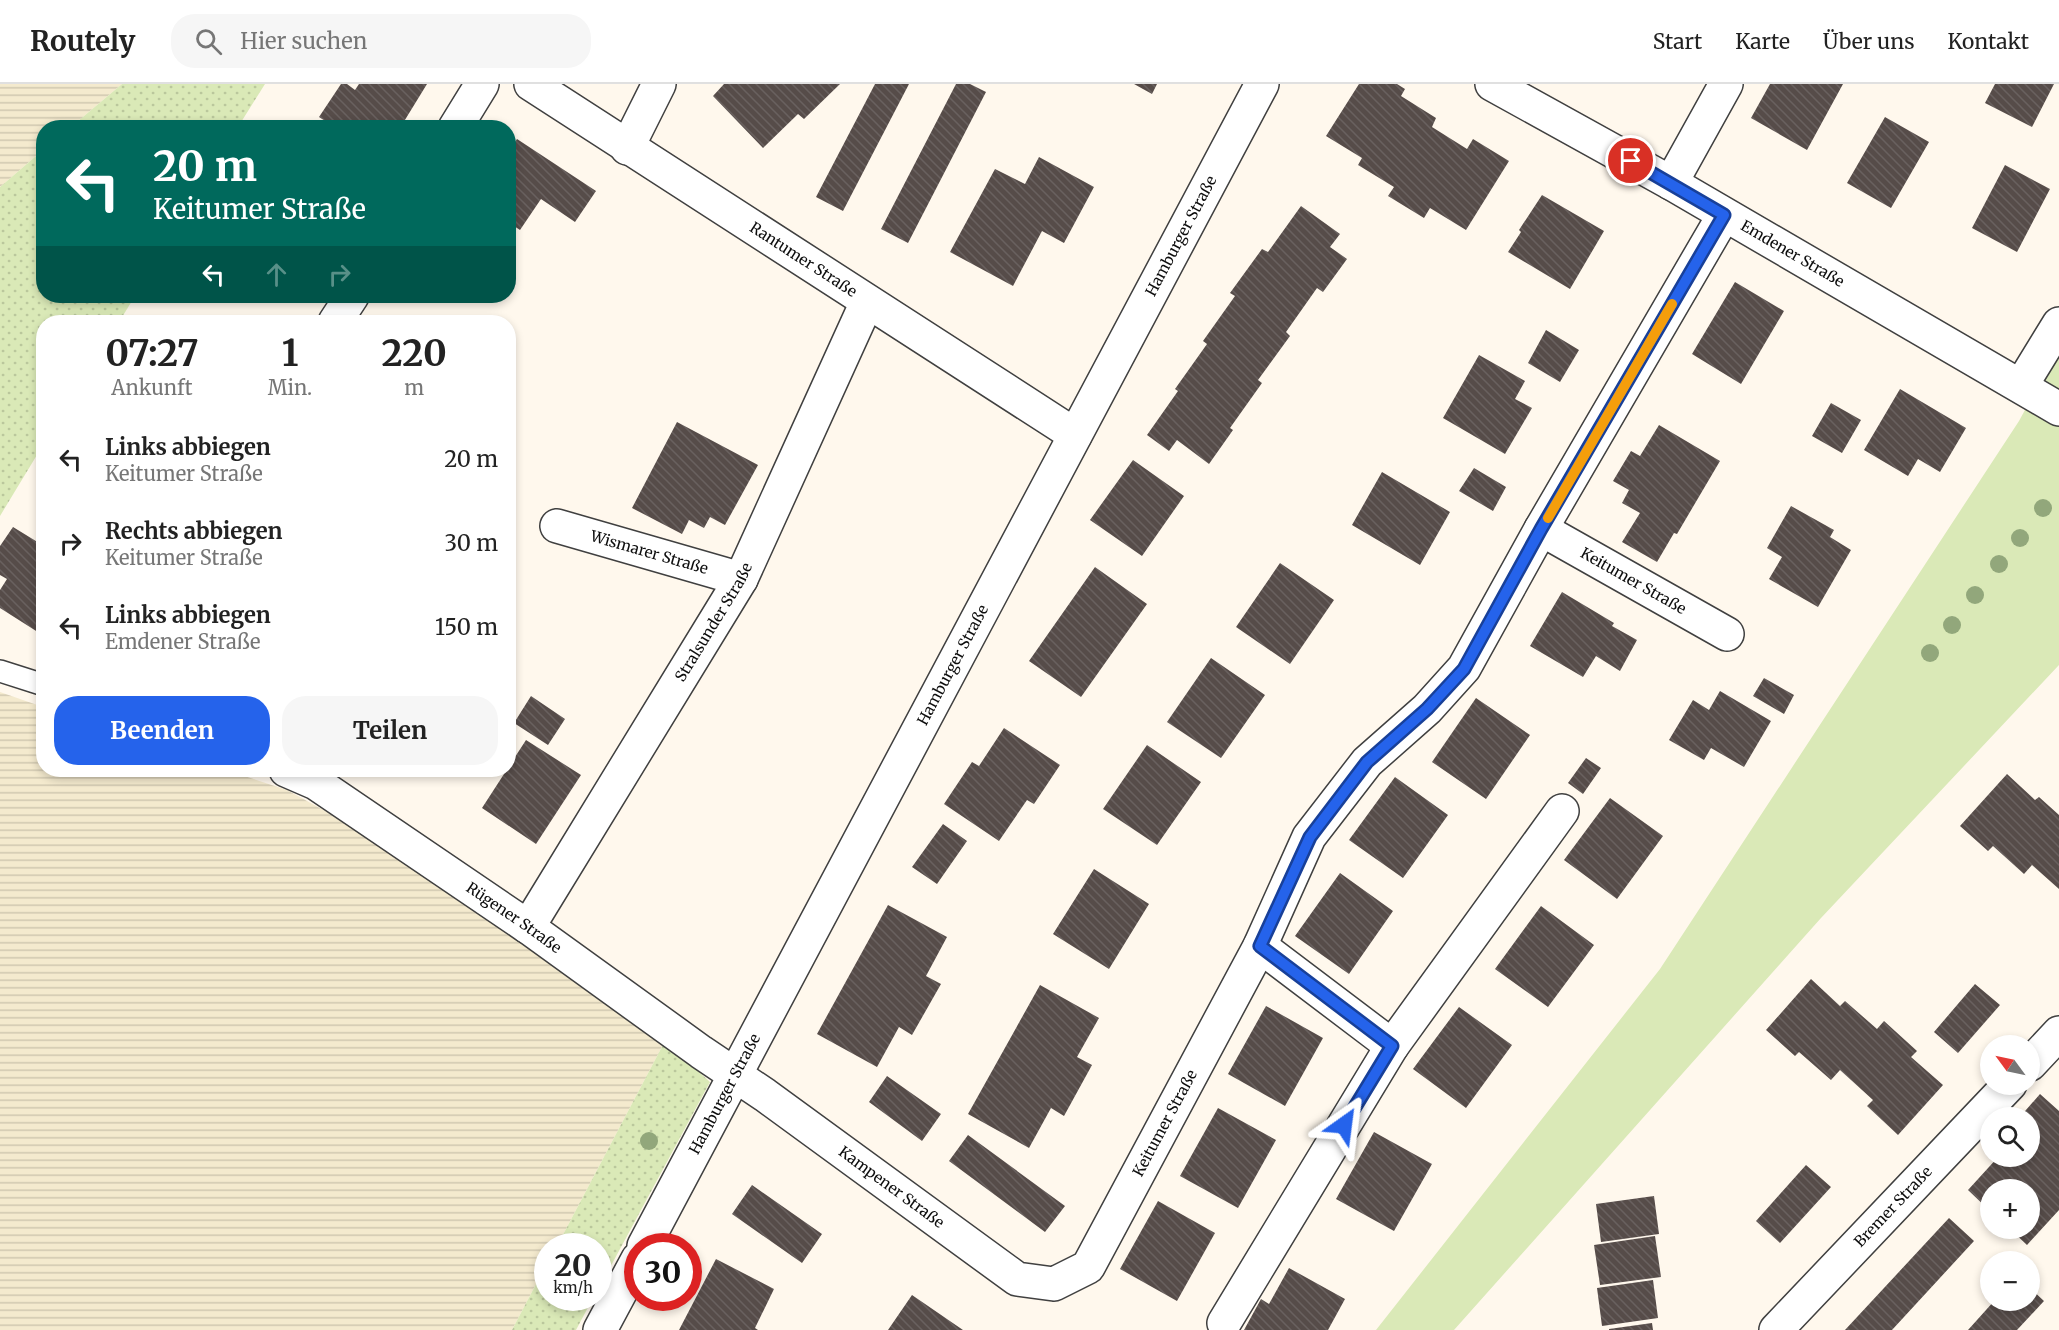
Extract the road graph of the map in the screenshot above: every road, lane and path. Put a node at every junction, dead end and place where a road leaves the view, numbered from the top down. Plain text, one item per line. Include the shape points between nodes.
1 (482, 84) edge
2 (531, 84) edge
3 (659, 84) edge
4 (1262, 84) edge
5 (1492, 84) edge
6 (1726, 84) edge
7 (460, 120) edge
8 (627, 148) junction
9 (1671, 183) junction
10 (1724, 215) junction
11 (867, 302) junction
12 (2059, 324) edge
13 (2021, 386) junction
14 (2059, 409) edge
15 (1075, 435) junction
16 (557, 526) dead end
17 (1541, 529) junction
18 (741, 579) junction
19 (1727, 634) dead end
20 (0, 671) edge
21 (36, 682) edge
22 (302, 777) edge
23 (1562, 812) dead end
24 (528, 927) junction
25 (1260, 946) junction
26 (2059, 1033) edge
27 (1392, 1046) junction
28 (2040, 1053) edge
29 (736, 1074) junction
30 (2000, 1095) edge
31 (651, 1233) edge
32 (1054, 1284) joint
33 (624, 1285) edge
34 (1224, 1323) dead end
35 (600, 1330) edge
36 (1776, 1330) edge

1 - 7 street
2 - 8 street, Rantumer Straße
3 - 8 street
4 - 15 street, Hamburger Straße
5 - 9 street, Emdener Straße
6 - 9 street
8 - 11 street, Rantumer Straße
9 - 10 street, Emdener Straße
10 - 13 street, Emdener Straße
10 - 17 street, Keitumer Straße
11 - 15 street, Rantumer Straße
11 - 18 street, Stralsunder Straße
12 - 13 street
13 - 14 street, Emdener Straße
15 - 29 street, Hamburger Straße
16 - 18 street, Wismarer Straße
17 - 19 street, Keitumer Straße
17 - 25 street, Keitumer Straße via 1464,669 1427,709 1367,762 1310,837
18 - 24 street, Stralsunder Straße
20 - 21 lane
22 - 24 street, Rügener Straße
23 - 27 street
24 - 29 street, Rügener Straße
25 - 27 street
25 - 32 street, Keitumer Straße via 1088,1267
26 - 28 street
27 - 34 street
29 - 31 street, Hamburger Straße
29 - 32 street, Kampener Straße via 1017,1279
30 - 36 street, Bremer Straße
33 - 35 street

